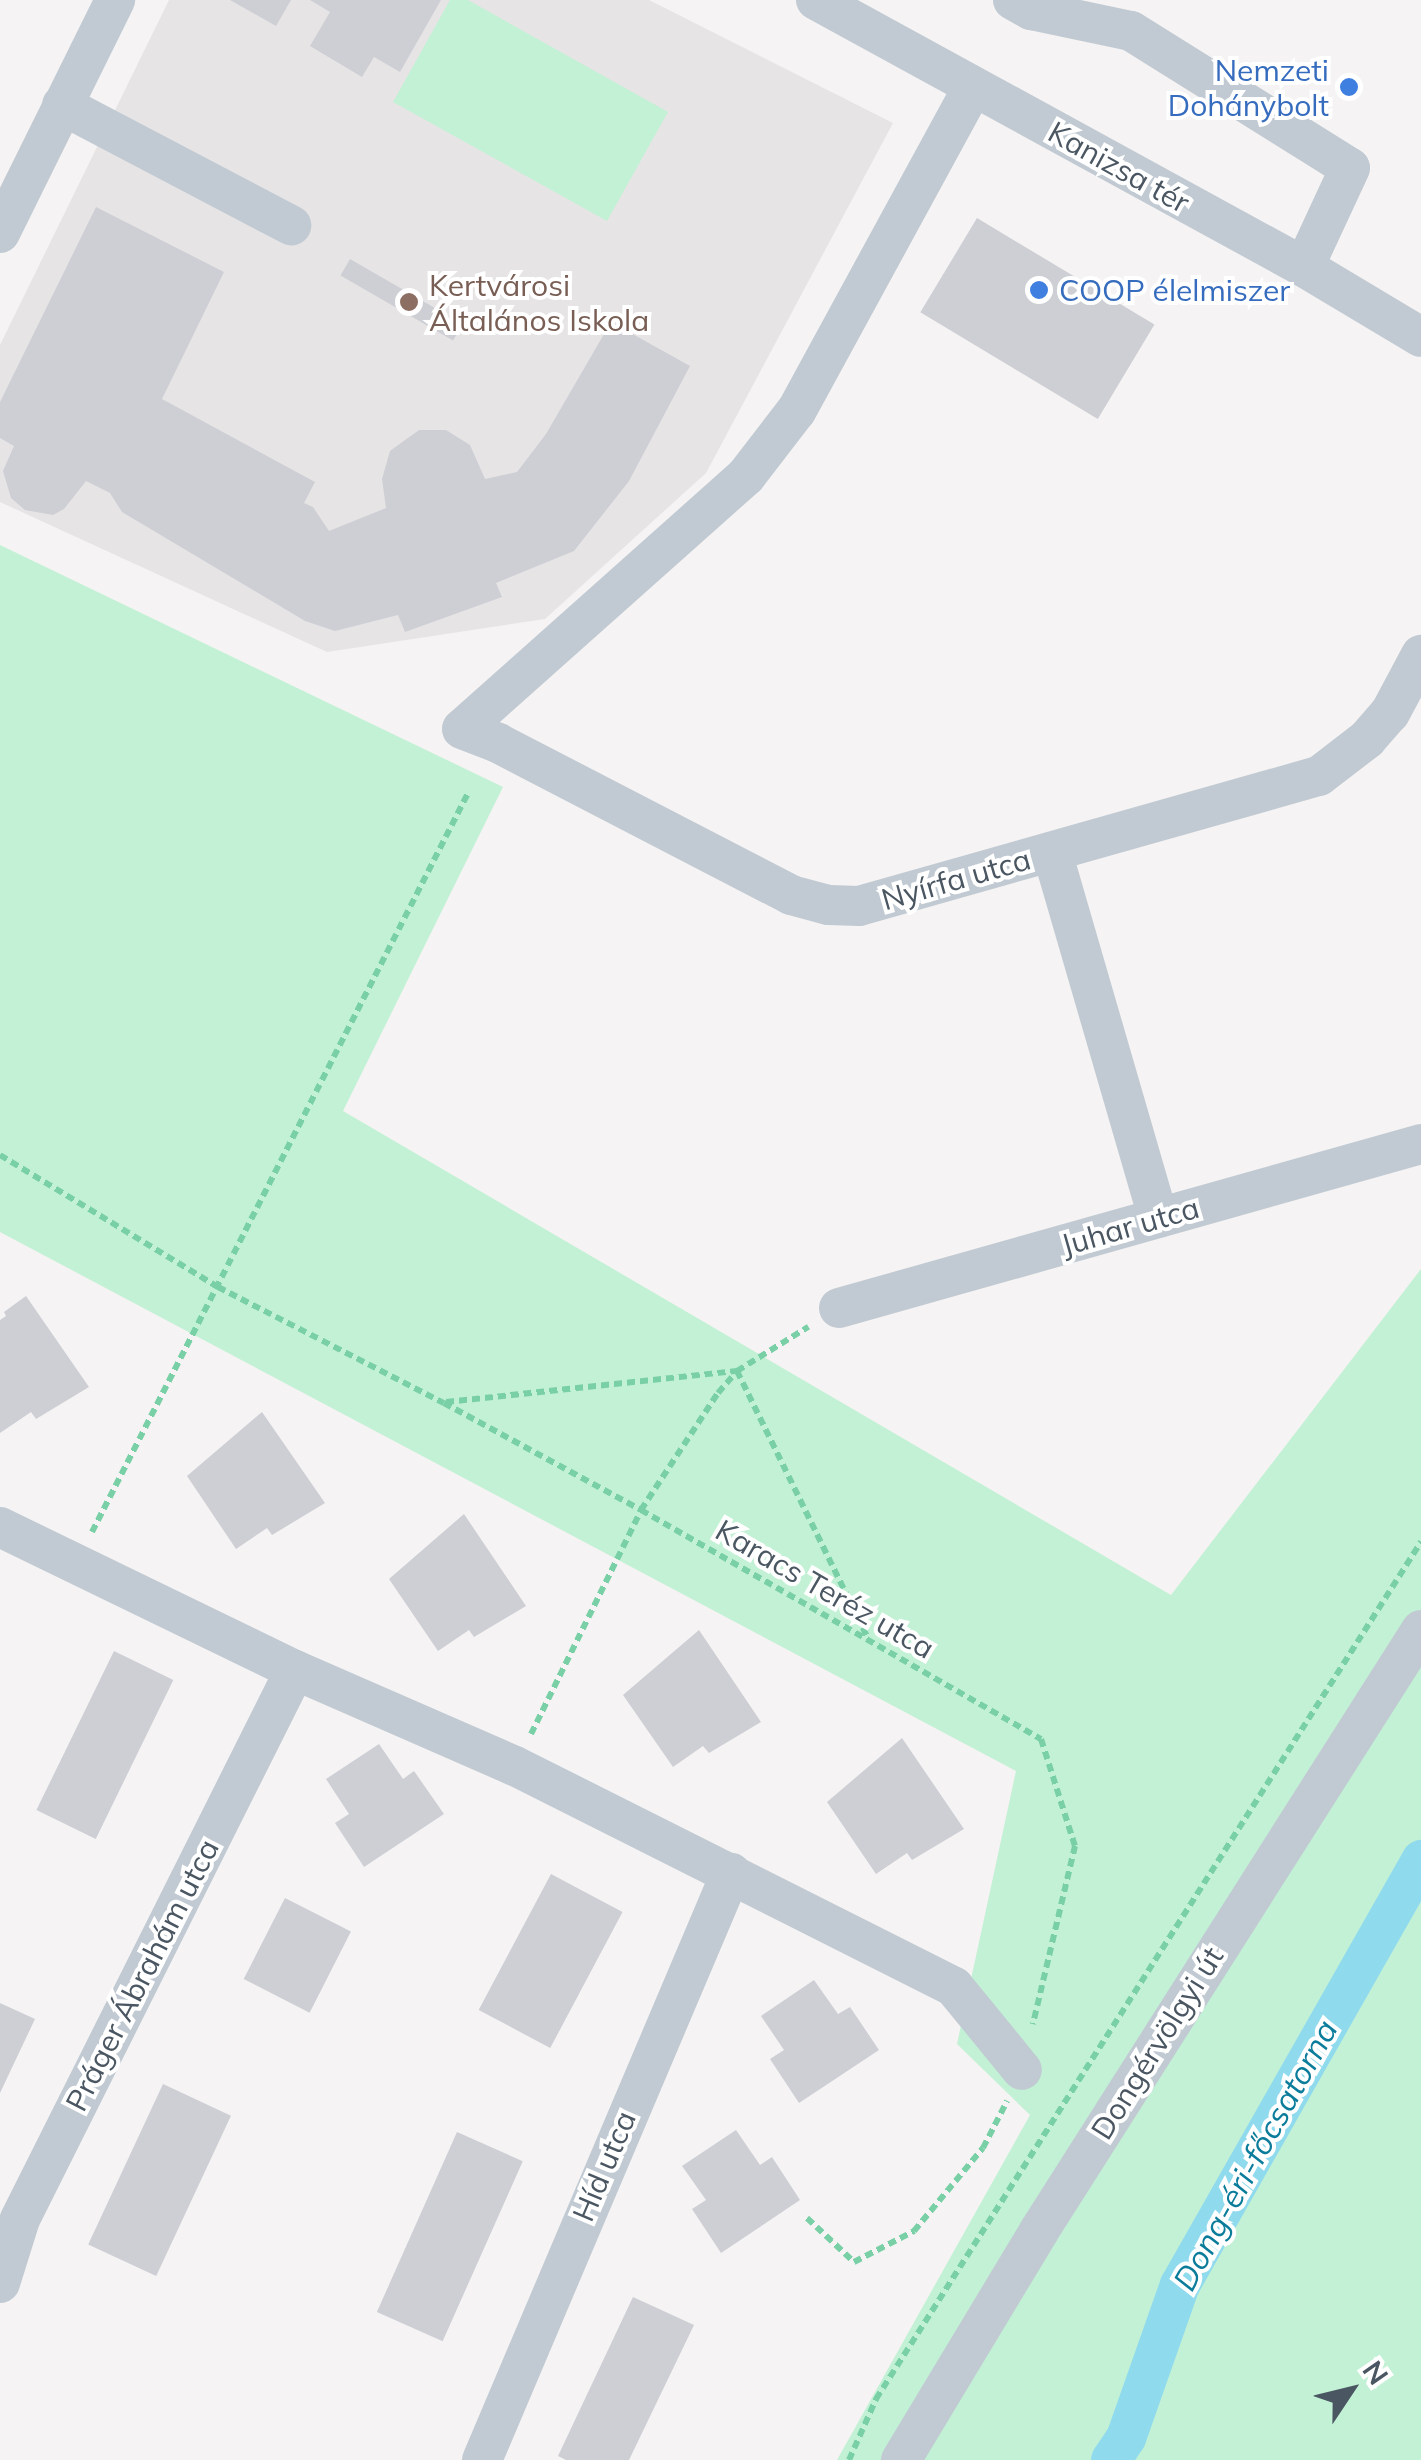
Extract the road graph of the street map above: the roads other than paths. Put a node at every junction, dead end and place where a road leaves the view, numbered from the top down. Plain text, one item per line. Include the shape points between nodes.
1 (115, 0) edge
2 (816, 0) edge
3 (1013, 0) edge
4 (972, 86) junction
5 (62, 105) junction
6 (291, 226) dead end
7 (0, 234) edge
8 (1304, 267) junction
9 (1421, 336) edge
10 (1421, 655) edge
11 (1052, 852) junction
12 (1421, 1144) edge
13 (1158, 1218) junction
14 (838, 1308) road end
15 (0, 1528) edge
16 (1421, 1630) edge
17 (295, 1670) junction
18 (731, 1873) junction
19 (1022, 2070) road end
20 (0, 2283) edge
21 (482, 2460) edge
22 (901, 2460) edge

1 - 5 street
2 - 4 street, Kanizsa tér
3 - 8 street via 1031,10 1131,31 1350,168
4 - 8 street, Kanizsa tér
4 - 11 street, Nyírfa utca via 796,410 746,476 462,729 790,895 829,905 859,906
5 - 6 street
5 - 7 street
8 - 9 street, Kanizsa tér
10 - 11 street, Nyírfa utca via 1368,739 1318,776
11 - 13 street
12 - 13 street, Juhar utca
13 - 14 street, Juhar utca
15 - 17 street
16 - 22 street, Dongérvölgyi út via 1059,2198
17 - 18 street via 515,1766
17 - 20 street, Práger Ábrahám utca via 20,2219
18 - 19 street via 954,1987
18 - 21 street, Híd utca

